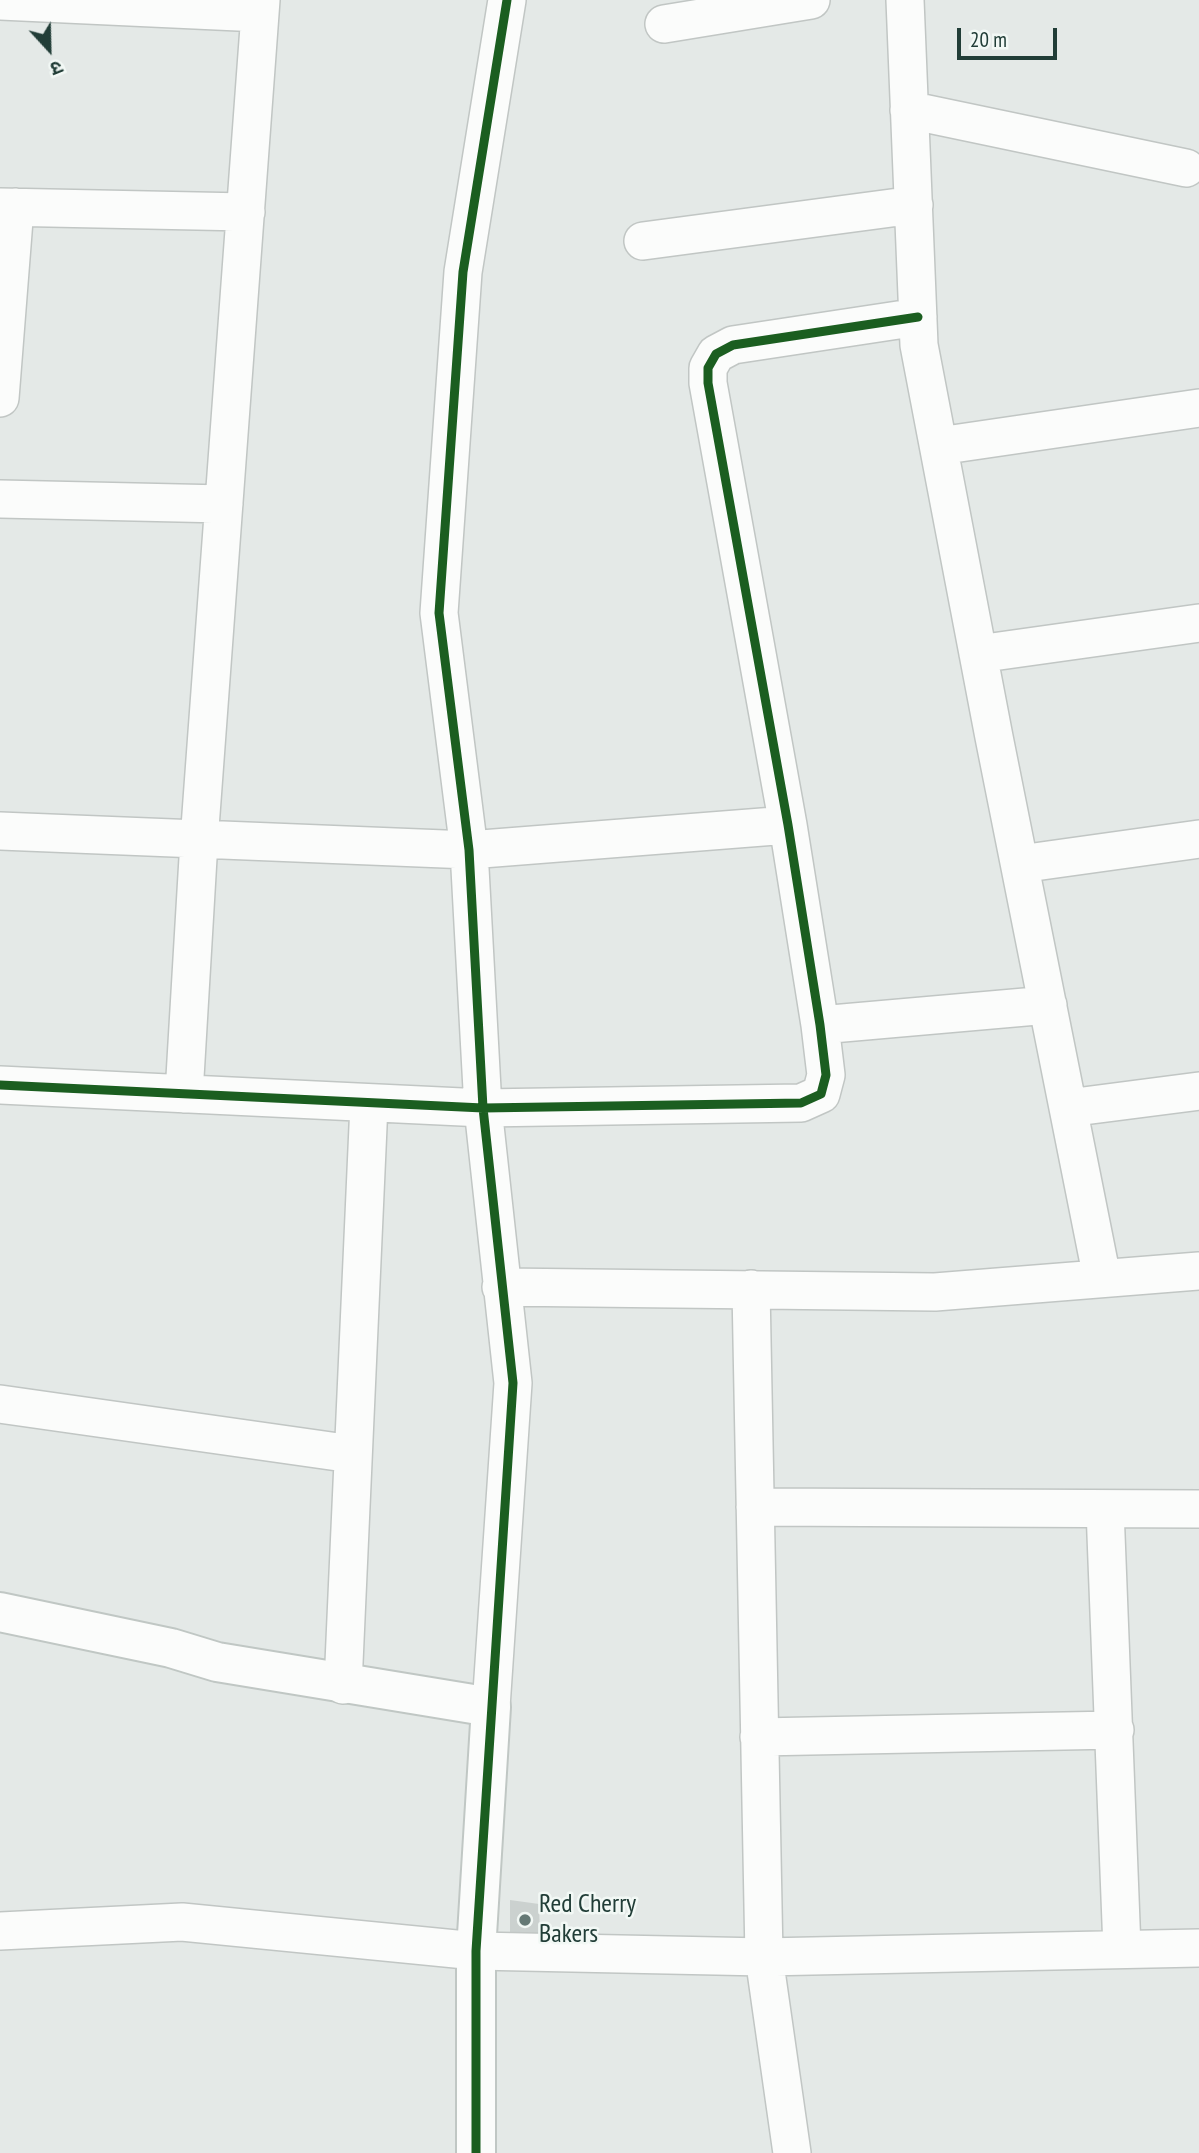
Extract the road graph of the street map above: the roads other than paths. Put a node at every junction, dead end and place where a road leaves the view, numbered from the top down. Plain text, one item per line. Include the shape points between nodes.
1 (507, 0) edge
2 (811, 0) edge
3 (905, 0) edge
4 (0, 1) edge
5 (261, 6) edge
6 (664, 24) dead end
7 (909, 110) junction
8 (1186, 168) dead end
9 (914, 205) junction
10 (7, 207) edge
11 (246, 212) junction
12 (643, 241) dead end
13 (918, 317) junction
14 (0, 398) edge
15 (1199, 408) edge
16 (939, 446) junction
17 (0, 499) edge
18 (224, 504) junction
19 (1199, 623) edge
20 (978, 653) junction
21 (788, 825) junction
22 (0, 831) edge
23 (1199, 839) edge
24 (199, 841) junction
25 (469, 850) junction
26 (1020, 864) junction
27 (1048, 1005) junction
28 (820, 1025) junction
29 (0, 1085) edge
30 (1199, 1091) edge
31 (184, 1094) junction
32 (369, 1104) junction
33 (484, 1108) junction
34 (1068, 1108) junction
35 (1199, 1271) edge
36 (1102, 1278) junction
37 (501, 1287) junction
38 (751, 1289) junction
39 (0, 1405) edge
40 (352, 1454) junction
41 (755, 1507) junction
42 (1105, 1509) junction
43 (1199, 1509) edge
44 (0, 1612) edge
45 (343, 1685) junction
46 (491, 1707) junction
47 (1115, 1730) junction
48 (759, 1737) junction
49 (0, 1931) edge
50 (1199, 1948) edge
51 (1122, 1949) junction
52 (476, 1951) junction
53 (764, 1957) junction
54 (476, 2153) edge
55 (792, 2153) edge

1 - 25 street via 463,272 439,613
2 - 6 street
3 - 7 street
4 - 5 street
5 - 11 street
7 - 8 street
7 - 9 street
9 - 12 street
9 - 13 street
10 - 11 street
10 - 14 street
11 - 18 street
13 - 16 street via 919,345
13 - 21 street via 733,345 716,354 708,368
15 - 16 street
16 - 20 street
17 - 18 street
18 - 24 street
19 - 20 street
20 - 26 street
21 - 25 street
21 - 28 street
22 - 24 street
23 - 26 street
24 - 25 street
24 - 31 street
25 - 33 street
26 - 27 street
27 - 28 street
27 - 34 street
28 - 33 street via 826,1075 821,1094 801,1102
29 - 31 street
30 - 34 street
31 - 32 street
32 - 33 street
32 - 40 street
33 - 37 street
34 - 36 street
35 - 36 street
36 - 38 street via 935,1292
37 - 38 street
37 - 46 street via 513,1383
38 - 41 street
39 - 40 street
40 - 45 street
41 - 42 street
41 - 48 street
42 - 43 street
42 - 47 street
44 - 45 street via 217,1662
45 - 46 street
46 - 52 street
47 - 48 street
47 - 51 street
48 - 53 street
49 - 52 street via 182,1922
50 - 51 street
51 - 53 street
52 - 53 street
52 - 54 street
53 - 55 street

